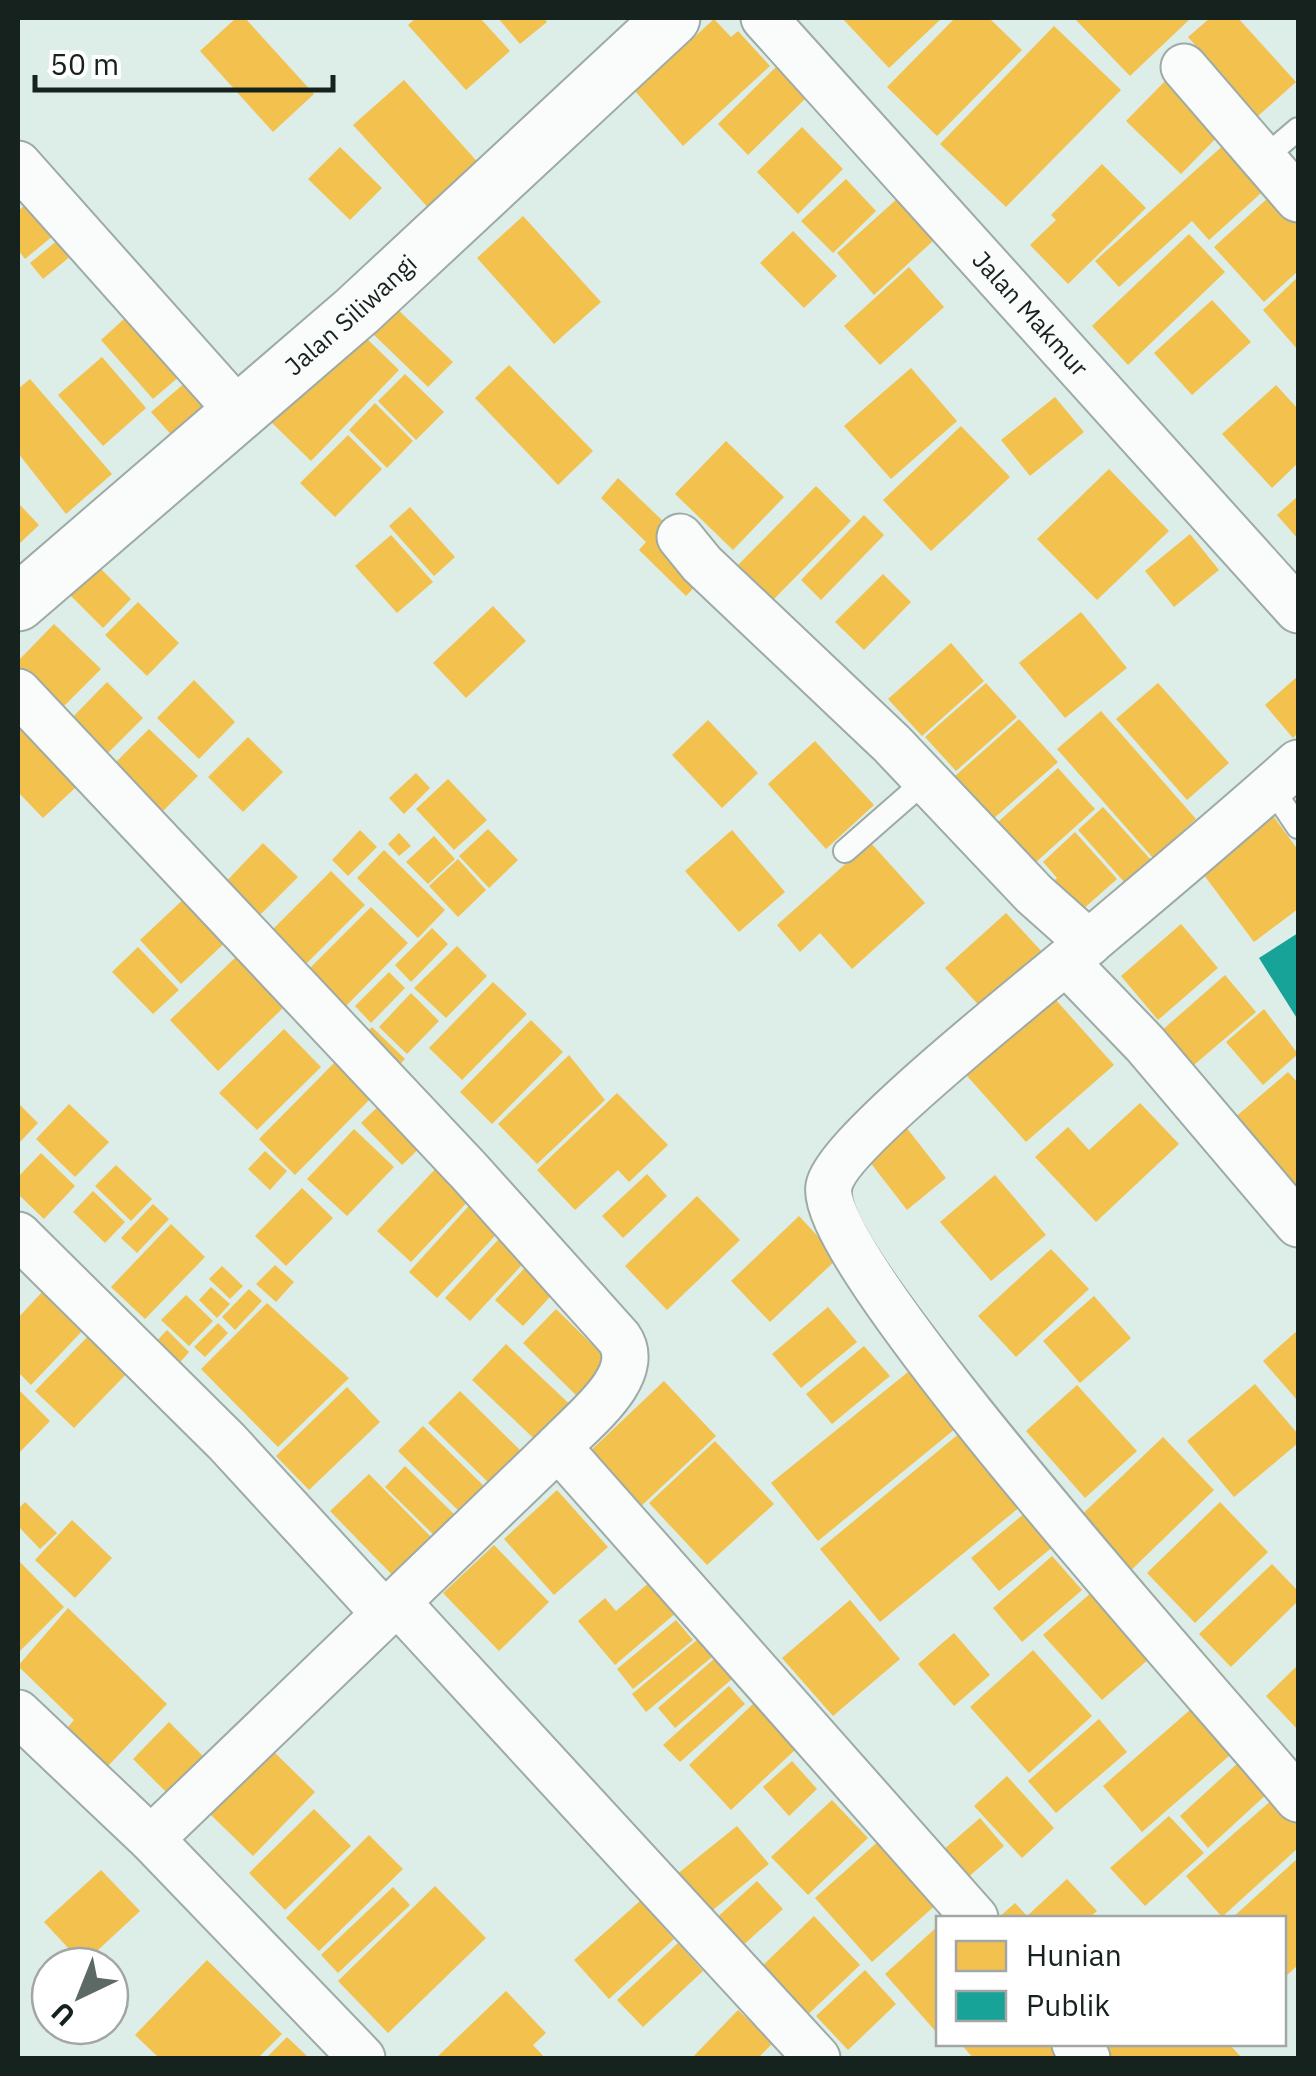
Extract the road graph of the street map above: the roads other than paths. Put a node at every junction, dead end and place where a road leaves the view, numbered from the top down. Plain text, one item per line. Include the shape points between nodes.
1 (672, 18) edge
2 (764, 18) edge
3 (1184, 67) dead end
4 (1298, 129) edge
5 (1264, 158) junction
6 (18, 164) edge
7 (1298, 199) edge
8 (239, 412) junction
9 (680, 537) dead end
10 (18, 603) edge
11 (1298, 610) edge
12 (18, 692) edge
13 (1284, 776) edge
14 (925, 781) junction
15 (1298, 827) edge
16 (845, 851) dead end
17 (1078, 952) junction
18 (1298, 1224) edge
19 (18, 1235) edge
20 (558, 1448) junction
21 (391, 1608) junction
22 (18, 1713) edge
23 (1298, 1799) edge
24 (151, 1839) junction
25 (974, 1916) edge
26 (362, 2058) edge
27 (817, 2058) edge

1 - 8 street, Jalan Siliwangi
2 - 11 street, Jalan Makmur
3 - 5 street
4 - 5 lane
5 - 7 street
6 - 8 street
8 - 10 street, Jalan Siliwangi
9 - 14 street
12 - 20 street via 619,1338 625,1370
13 - 15 lane
13 - 17 street
14 - 16 lane
14 - 17 street via 1034,894
17 - 18 street via 1145,1044
17 - 23 street via 851,1151 836,1169 828,1202 836,1226 901,1323
19 - 21 street
20 - 21 street
20 - 25 street
21 - 24 street
21 - 27 street
22 - 24 street
24 - 26 street

